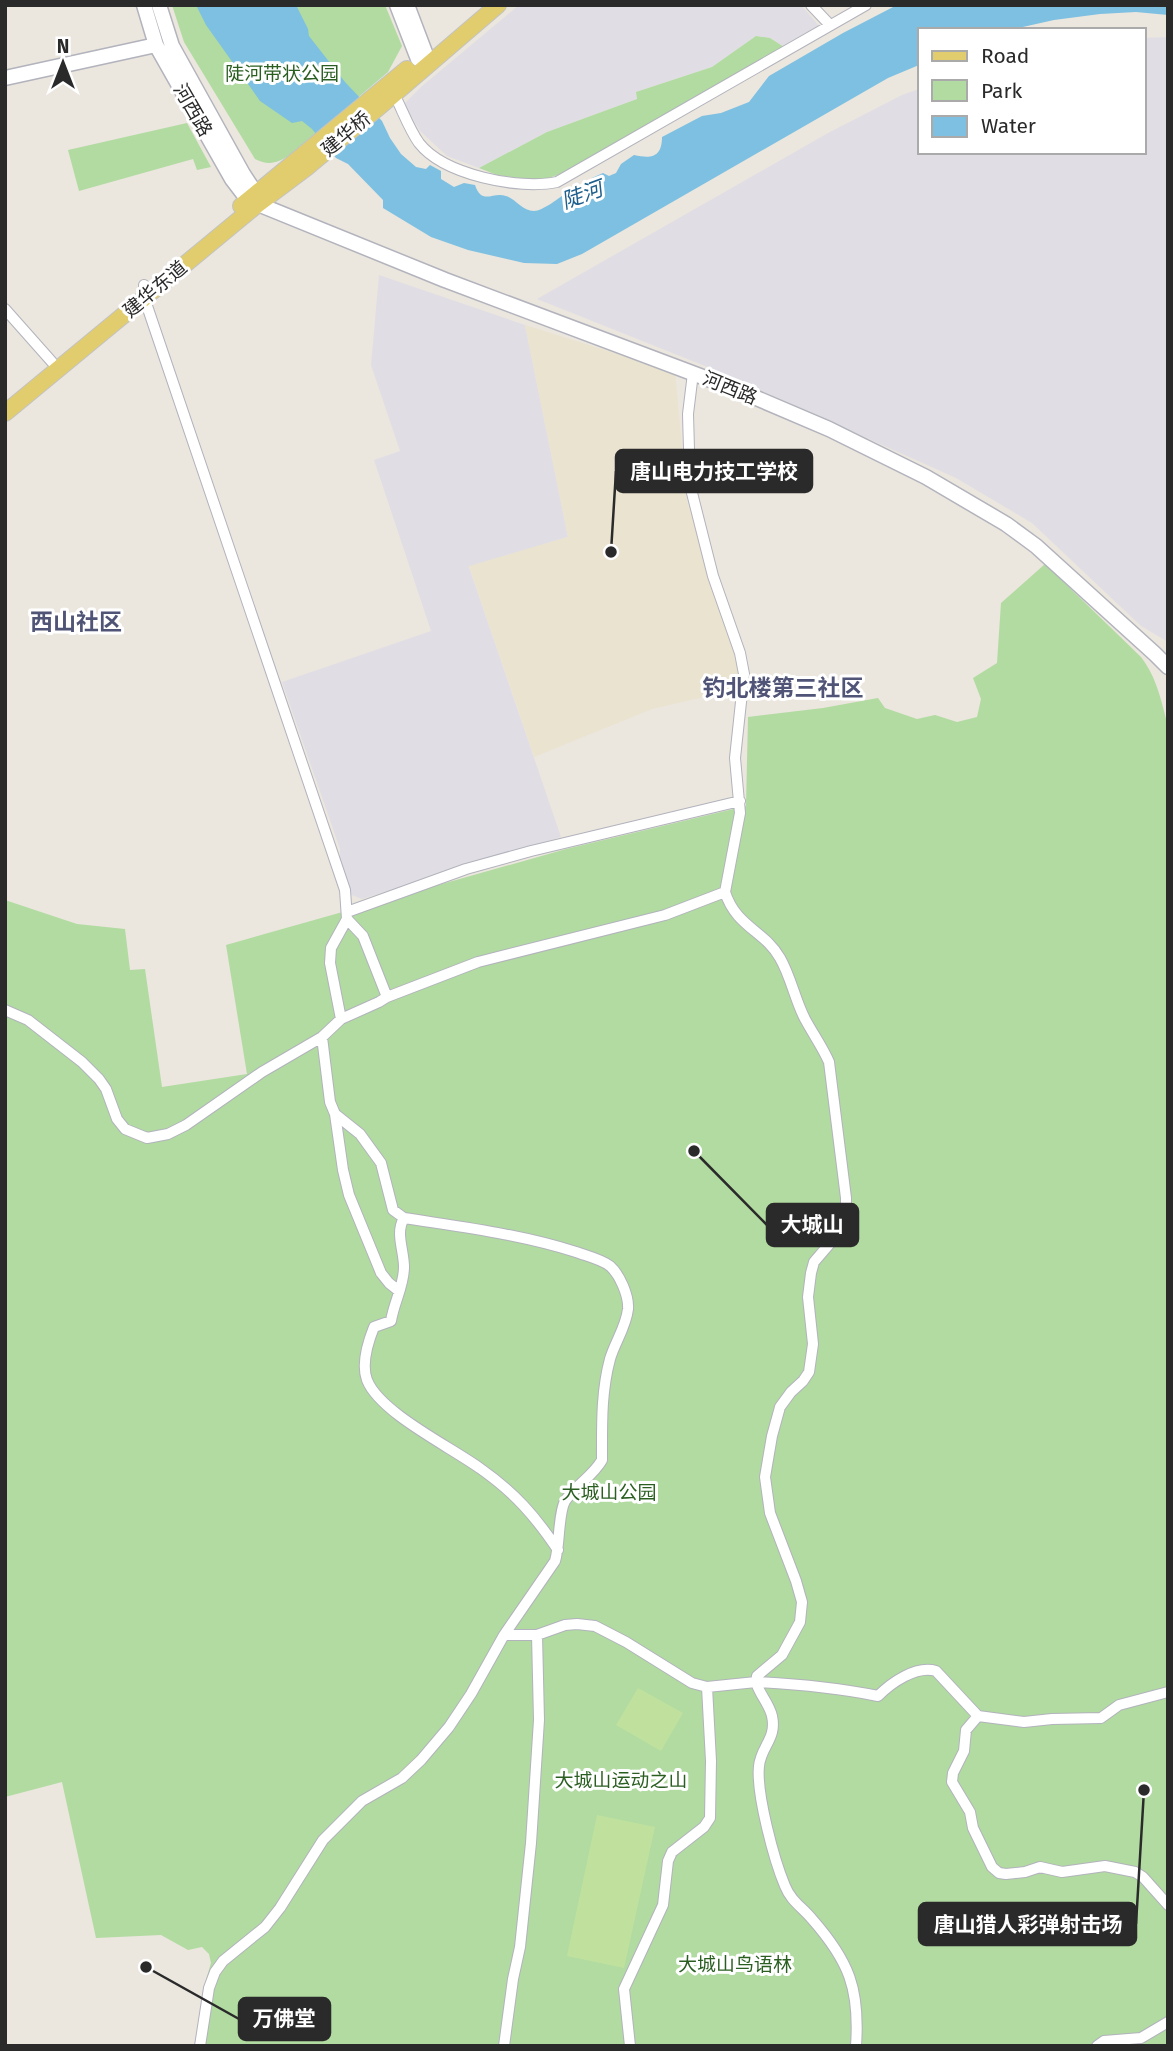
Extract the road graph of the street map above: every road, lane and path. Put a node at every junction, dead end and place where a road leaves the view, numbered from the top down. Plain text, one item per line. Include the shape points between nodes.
1 (144, 5) edge
2 (159, 5) edge
3 (397, 5) edge
4 (407, 5) edge
5 (485, 5) edge
6 (498, 5) edge
7 (811, 5) edge
8 (866, 5) edge
9 (830, 25) junction
10 (156, 45) junction
11 (425, 59) junction
12 (5, 78) edge
13 (386, 96) junction
14 (301, 164) joint
15 (254, 199) junction
16 (144, 291) junction
17 (5, 309) edge
18 (52, 362) junction
19 (693, 373) junction
20 (5, 402) edge
21 (5, 413) edge
22 (1162, 656) edge
23 (1168, 667) edge
24 (1168, 678) edge
25 (740, 802) junction
26 (725, 892) junction
27 (347, 916) junction
28 (387, 997) junction
29 (5, 1010) edge
30 (341, 1020) junction
31 (322, 1037) junction
32 (335, 1114) junction
33 (404, 1218) junction
34 (399, 1291) junction
35 (558, 1550) junction
36 (504, 1635) junction
37 (537, 1635) junction
38 (756, 1682) junction
39 (707, 1687) junction
40 (1168, 1692) edge
41 (978, 1716) junction
42 (1168, 1905) edge
43 (1168, 2022) edge
44 (200, 2046) edge
45 (504, 2046) edge
46 (630, 2046) edge
47 (856, 2046) edge
48 (1097, 2046) edge

1 - 10 street, 河西路
2 - 15 street, 河西路 via 172,46
3 - 11 street
4 - 11 street
5 - 11 main road
6 - 11 main road
7 - 9 street
8 - 9 street
9 - 13 street via 557,182 541,185 498,181 435,158
10 - 12 street
10 - 15 street, 河西路 via 232,179
11 - 13 main road
13 - 14 main road, 建华桥
14 - 15 main road, 建华东道
15 - 16 main road, 建华东道
15 - 19 street, 河西路 via 445,280
16 - 18 main road, 建华东道
16 - 21 main road, 建华东道
16 - 27 street via 345,890
17 - 18 street
18 - 20 main road, 建华东道
19 - 22 street, 河西路 via 829,429 926,477 1006,524
19 - 25 street via 688,414 690,485 744,674 735,758
22 - 23 street, 河西路
22 - 24 street, 河西路
25 - 26 street
25 - 27 street via 466,869
26 - 28 street via 665,915 478,962
26 - 38 street via 736,916 779,956 829,1062 846,1198 846,1220 814,1262 808,1297 813,1344 809,1371 780,1407 765,1477 770,1513 803,1602 800,1622 782,1655
27 - 28 street via 363,936
27 - 30 street via 331,948 330,963
28 - 30 street
29 - 31 street via 28,1020 82,1062 106,1089 125,1129 147,1138 186,1125
30 - 31 street
31 - 32 street
32 - 33 street via 360,1134 381,1163 393,1210
32 - 34 street via 349,1195 381,1273
33 - 34 street via 399,1225 404,1264
33 - 35 street via 553,1244 594,1258 617,1274 628,1309 603,1390 602,1460 562,1508
34 - 35 street via 391,1321 374,1327 370,1336 368,1382 386,1407 520,1500
35 - 36 street
36 - 37 street
36 - 44 street via 471,1694 421,1760 362,1801 323,1840 265,1927 223,1961 209,1988
37 - 39 street via 577,1623 595,1626 692,1683
37 - 45 street via 539,1720 531,1843
38 - 39 street
38 - 41 street via 878,1696 893,1681 928,1668
38 - 47 street via 772,1716 772,1739 759,1766 767,1824 793,1901 831,1941 852,1980
39 - 46 street via 710,1818 668,1861 663,1905 624,1989
40 - 41 street via 1119,1705 1101,1718 1024,1722
41 - 42 street via 966,1730 964,1751 952,1782 970,1812 992,1867 1006,1874 1040,1867 1062,1872 1105,1866 1135,1872
43 - 48 street via 1140,2038 1104,2041

